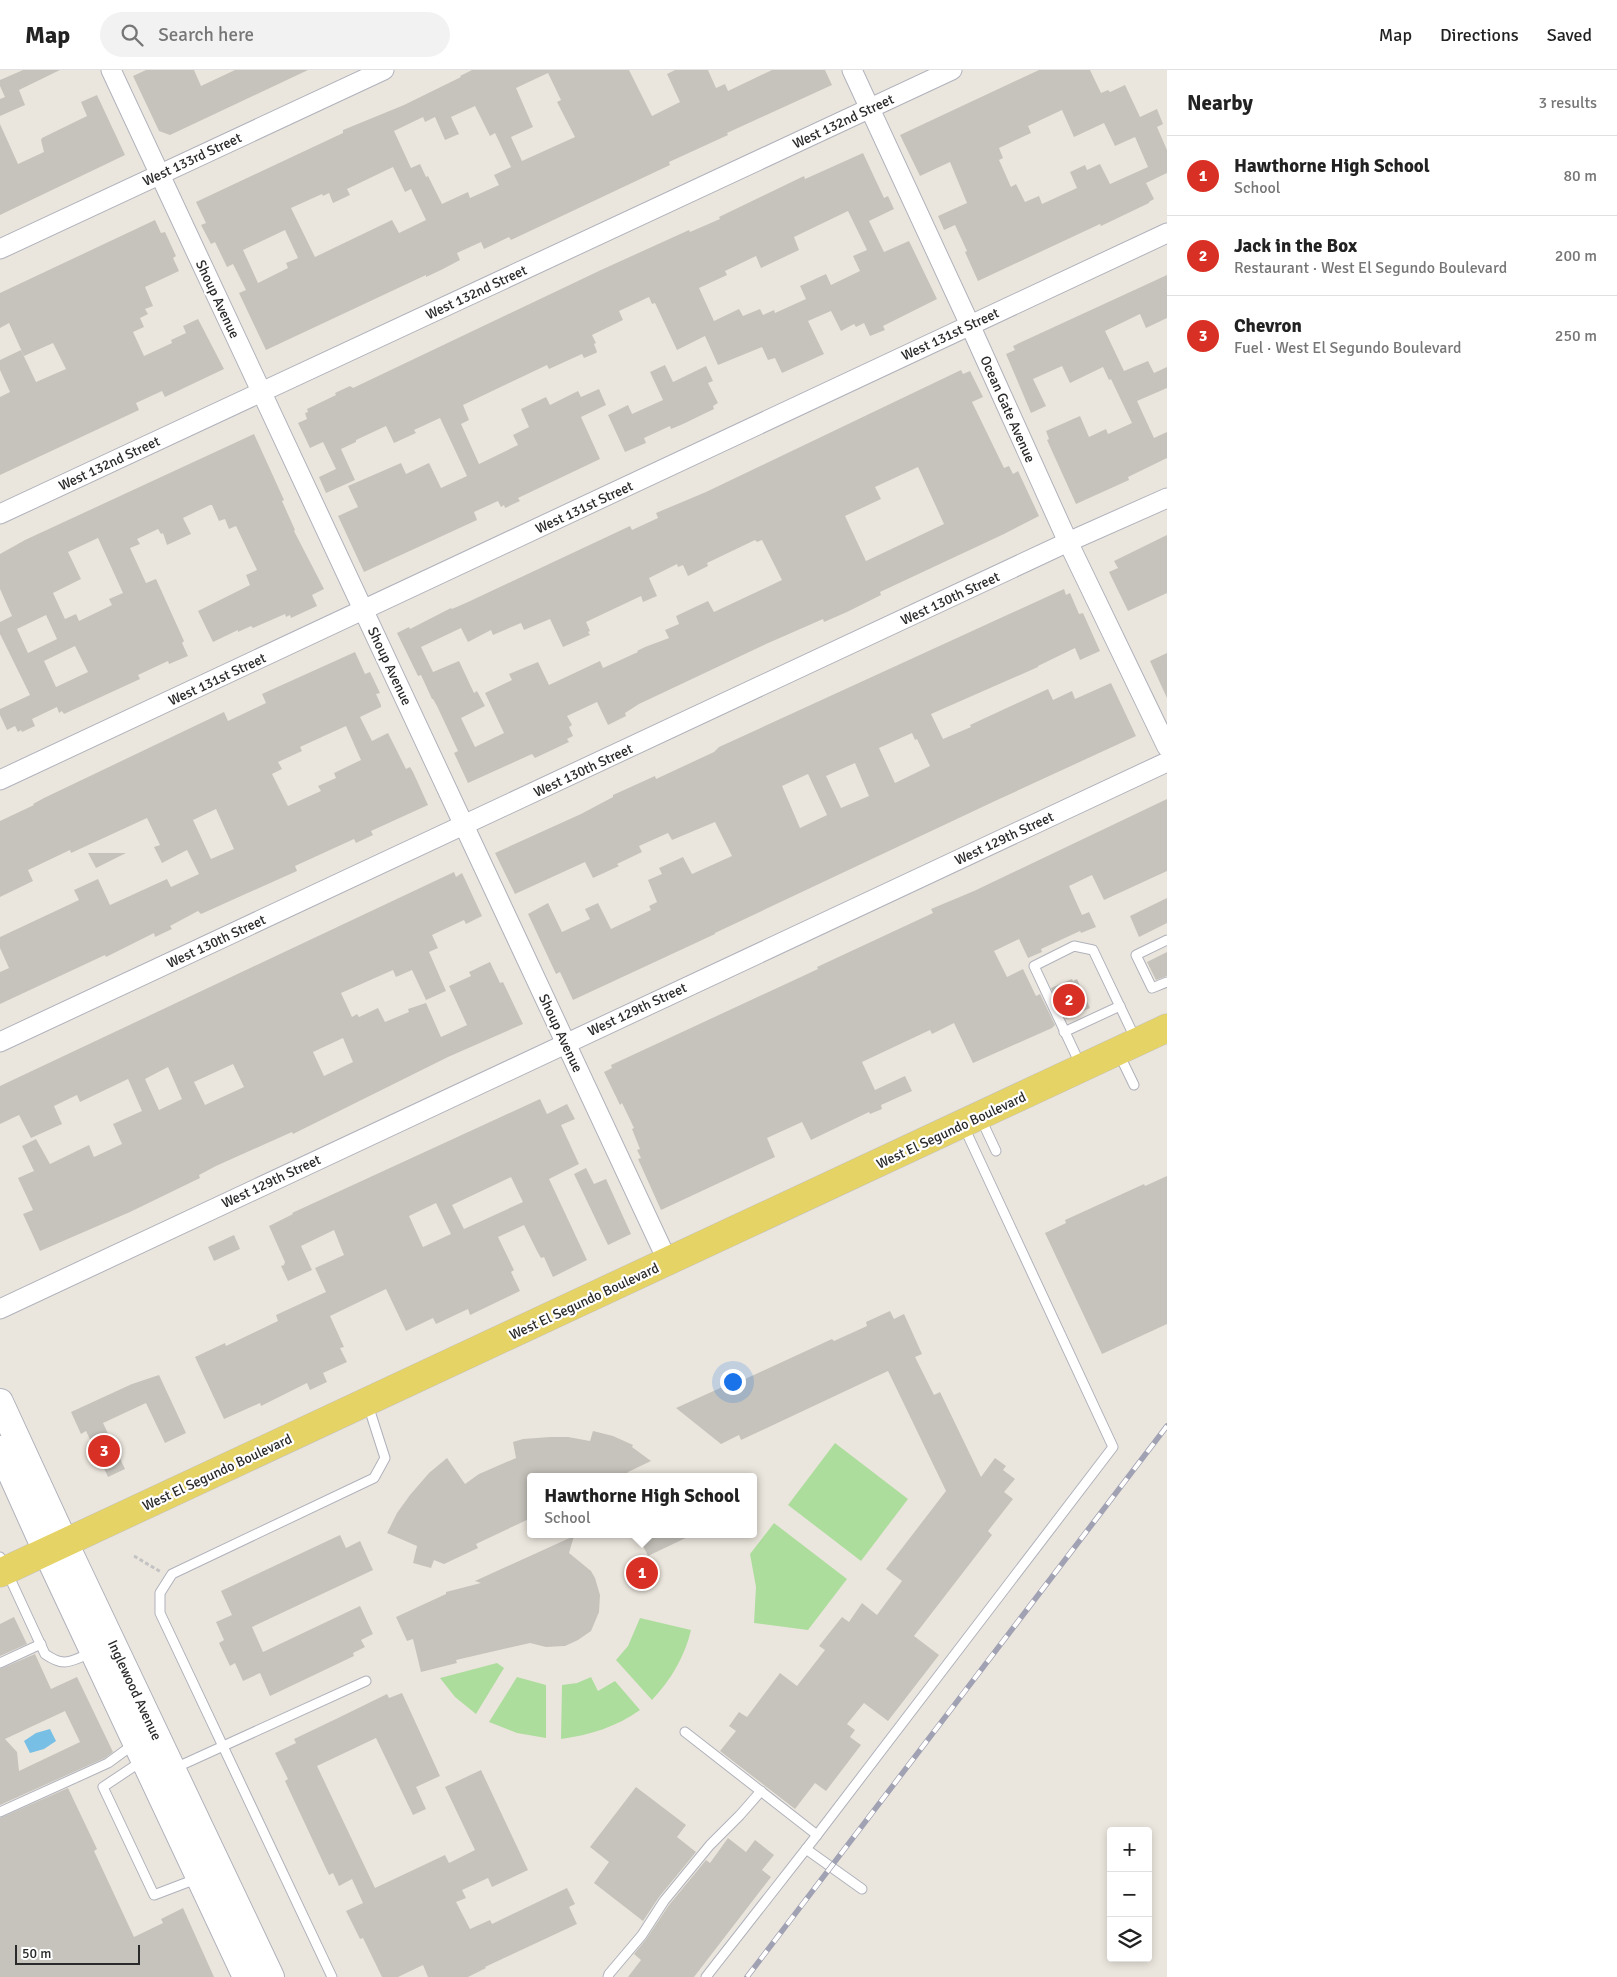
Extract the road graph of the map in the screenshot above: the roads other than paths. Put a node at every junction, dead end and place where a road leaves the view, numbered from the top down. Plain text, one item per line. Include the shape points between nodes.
1 (111, 70) edge
2 (384, 70) edge
3 (852, 70) edge
4 (952, 70) edge
5 (870, 108) junction
6 (159, 174) junction
7 (1167, 233) edge
8 (0, 249) edge
9 (970, 325) junction
10 (261, 392) junction
11 (1167, 498) edge
12 (0, 514) edge
13 (1068, 542) junction
14 (364, 610) junction
15 (1167, 747) edge
16 (1167, 762) edge
17 (0, 780) edge
18 (464, 826) junction
19 (1167, 940) edge
20 (1167, 982) edge
21 (1120, 1006) junction
22 (1167, 1028) edge
23 (1064, 1032) junction
24 (0, 1042) edge
25 (565, 1043) junction
26 (1127, 1047) junction
27 (1082, 1068) junction
28 (1134, 1085) dead end
29 (971, 1120) junction
30 (996, 1151) dead end
31 (668, 1262) junction
32 (0, 1309) edge
33 (0, 1402) edge
34 (367, 1403) junction
35 (0, 1449) edge
36 (55, 1547) junction
37 (2, 1567) edge
38 (40, 1644) junction
39 (103, 1647) junction
40 (0, 1664) edge
41 (366, 1681) dead end
42 (686, 1732) dead end
43 (223, 1746) junction
44 (155, 1766) junction
45 (761, 1791) junction
46 (0, 1812) edge
47 (817, 1835) junction
48 (806, 1849) junction
49 (200, 1877) junction
50 (862, 1889) dead end
51 (246, 1977) edge
52 (271, 1977) edge
53 (332, 1977) edge
54 (608, 1977) edge
55 (706, 1977) edge

1 - 6 street, Shoup Avenue
2 - 6 street, West 133rd Street
3 - 5 street, Ocean Gate Avenue
4 - 5 street, West 132nd Street
5 - 9 street, Ocean Gate Avenue
5 - 10 street, West 132nd Street
6 - 8 street, West 133rd Street
6 - 10 street, Shoup Avenue
7 - 9 street, West 131st Street
9 - 13 street, Ocean Gate Avenue
9 - 14 street, West 131st Street
10 - 12 street, West 132nd Street
10 - 14 street, Shoup Avenue
11 - 13 street, West 130th Street
13 - 15 street, Ocean Gate Avenue
13 - 18 street, West 130th Street
14 - 17 street, West 131st Street
14 - 18 street, Shoup Avenue
16 - 25 street, West 129th Street
18 - 24 street, West 130th Street
18 - 25 street, Shoup Avenue
19 - 20 lane via 1136,954 1152,988
21 - 23 lane
21 - 23 lane via 1093,950 1074,946 1034,966
21 - 26 lane
22 - 26 main road, West El Segundo Boulevard
23 - 27 lane
25 - 31 street, Shoup Avenue
25 - 32 street, West 129th Street
26 - 27 main road, West El Segundo Boulevard
26 - 28 lane
27 - 29 main road, West El Segundo Boulevard
29 - 30 lane
29 - 31 main road, West El Segundo Boulevard
29 - 47 lane via 1113,1447
31 - 34 main road, West El Segundo Boulevard
33 - 36 main road, Inglewood Avenue
34 - 36 main road, West El Segundo Boulevard
34 - 43 lane via 385,1458 374,1478 172,1574 160,1593 160,1613
35 - 36 main road, Inglewood Avenue
36 - 37 main road, West El Segundo Boulevard
36 - 39 main road, Inglewood Avenue
37 - 38 lane
38 - 39 lane via 45,1654 64,1663
38 - 40 lane
39 - 44 main road, Inglewood Avenue
39 - 44 main road, Inglewood Avenue
41 - 43 lane
42 - 45 lane
43 - 44 lane
43 - 53 lane
44 - 46 lane via 108,1763
44 - 49 main road, Inglewood Avenue
44 - 49 lane via 103,1787 154,1895
44 - 52 main road, Inglewood Avenue
45 - 47 lane
45 - 54 lane via 710,1845
47 - 48 lane
48 - 50 lane
48 - 55 lane
49 - 51 main road, Inglewood Avenue

